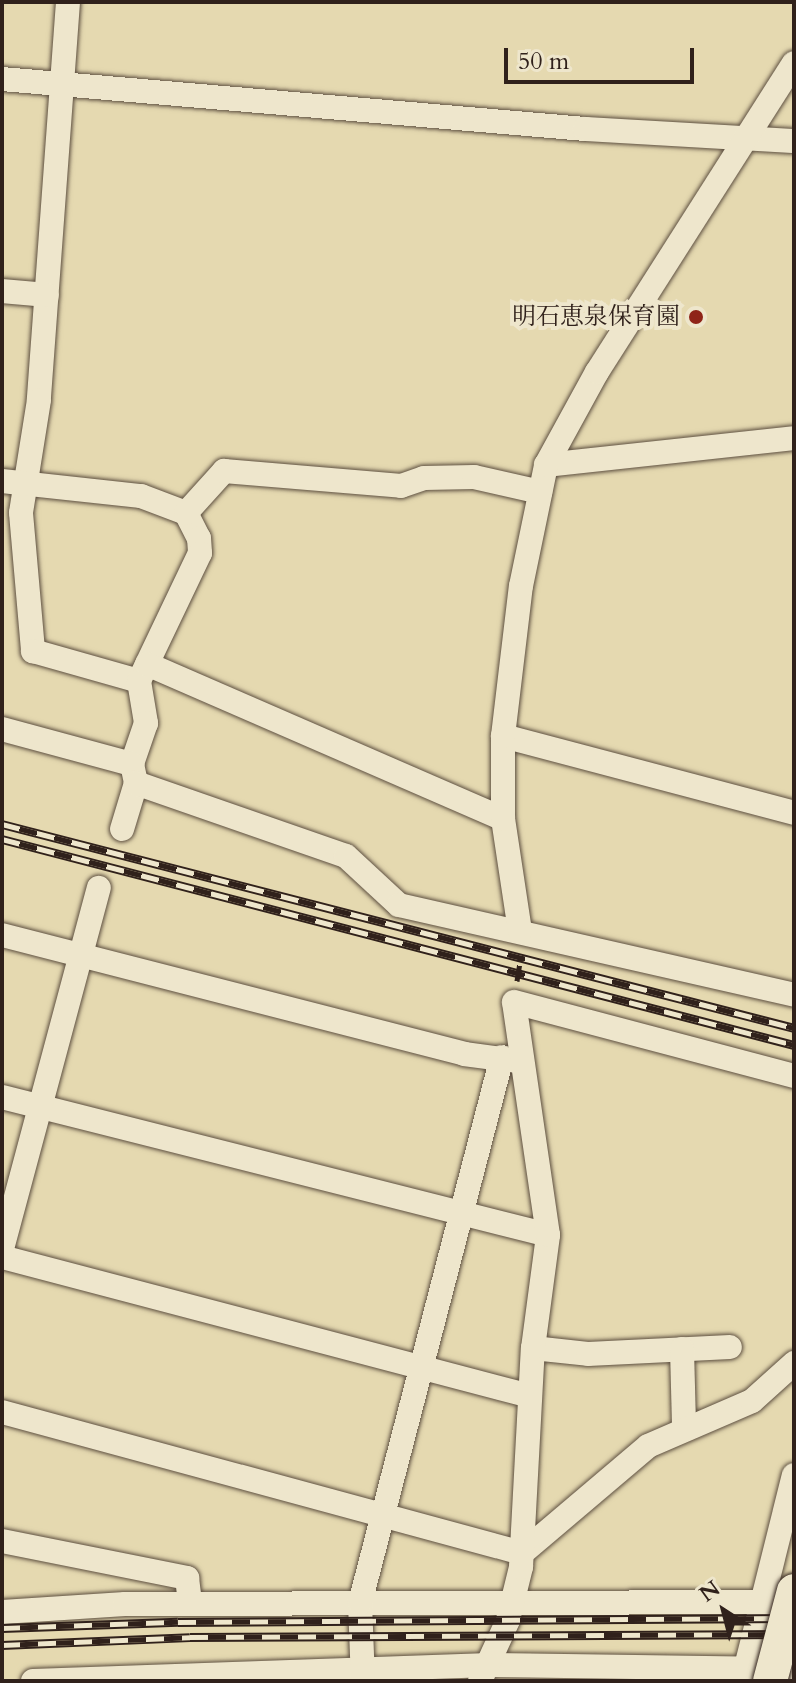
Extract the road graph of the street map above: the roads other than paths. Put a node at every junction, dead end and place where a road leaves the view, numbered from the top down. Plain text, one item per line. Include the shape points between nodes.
1 (68, 2) edge
2 (794, 63) edge
3 (2, 79) edge
4 (61, 85) junction
5 (747, 139) junction
6 (794, 141) edge
7 (2, 291) edge
8 (47, 295) junction
9 (794, 438) edge
10 (546, 465) junction
11 (2, 481) edge
12 (30, 483) junction
13 (540, 492) junction
14 (186, 513) junction
15 (143, 672) junction
16 (2, 729) edge
17 (503, 736) junction
18 (134, 773) junction
19 (794, 813) edge
20 (503, 819) junction
21 (122, 829) dead end
22 (99, 888) dead end
23 (520, 931) junction
24 (2, 935) edge
25 (78, 955) junction
26 (794, 995) edge
27 (512, 1060) junction
28 (794, 1076) edge
29 (2, 1097) edge
30 (39, 1107) junction
31 (461, 1214) junction
32 (548, 1235) junction
33 (2, 1249) edge
34 (2, 1257) edge
35 (730, 1347) dead end
36 (533, 1348) junction
37 (682, 1349) junction
38 (794, 1363) edge
39 (424, 1366) junction
40 (530, 1396) junction
41 (2, 1412) edge
42 (684, 1427) junction
43 (794, 1475) edge
44 (384, 1515) junction
45 (2, 1541) edge
46 (522, 1553) junction
47 (794, 1591) edge
48 (761, 1601) junction
49 (794, 1602) edge
50 (360, 1603) junction
51 (513, 1603) junction
52 (190, 1604) junction
53 (2, 1612) edge
54 (794, 1669) edge
55 (485, 1673) edge
56 (363, 1675) edge
57 (753, 1676) edge
58 (33, 1681) edge

1 - 4 street
2 - 5 street
3 - 4 street
4 - 5 street
4 - 8 street
5 - 6 street
5 - 10 street via 597,372
7 - 8 street
8 - 12 street
9 - 10 street
10 - 13 street
11 - 12 street
12 - 14 street via 141,496
12 - 15 street via 21,513 33,651
13 - 14 street via 474,477 424,478 401,486 224,471
13 - 17 street via 521,586
14 - 15 street via 200,553
15 - 18 street via 146,723
15 - 20 street
16 - 18 street
17 - 19 street
17 - 20 street
18 - 21 street
18 - 23 street via 346,856 399,905
20 - 23 street
22 - 25 street
23 - 26 street
24 - 25 street
25 - 27 street via 464,1054
25 - 30 street
27 - 28 street via 514,1002
27 - 31 street
27 - 32 street
29 - 30 street
30 - 31 street
30 - 33 street
31 - 32 street
31 - 39 street
32 - 36 street
34 - 39 street
35 - 37 street
36 - 37 street via 588,1354
36 - 40 street
37 - 42 street
38 - 42 street via 752,1401
39 - 40 street
39 - 44 street
40 - 46 street
41 - 44 street
42 - 46 street via 648,1446
43 - 48 street
44 - 46 street
44 - 50 street
45 - 52 street via 187,1578
46 - 51 street
47 - 57 street, bridge
48 - 49 street
48 - 51 street
48 - 57 street
50 - 51 street
50 - 52 street
50 - 56 street
51 - 55 street
52 - 53 street
54 - 57 street
55 - 56 street
55 - 57 street
56 - 58 street

